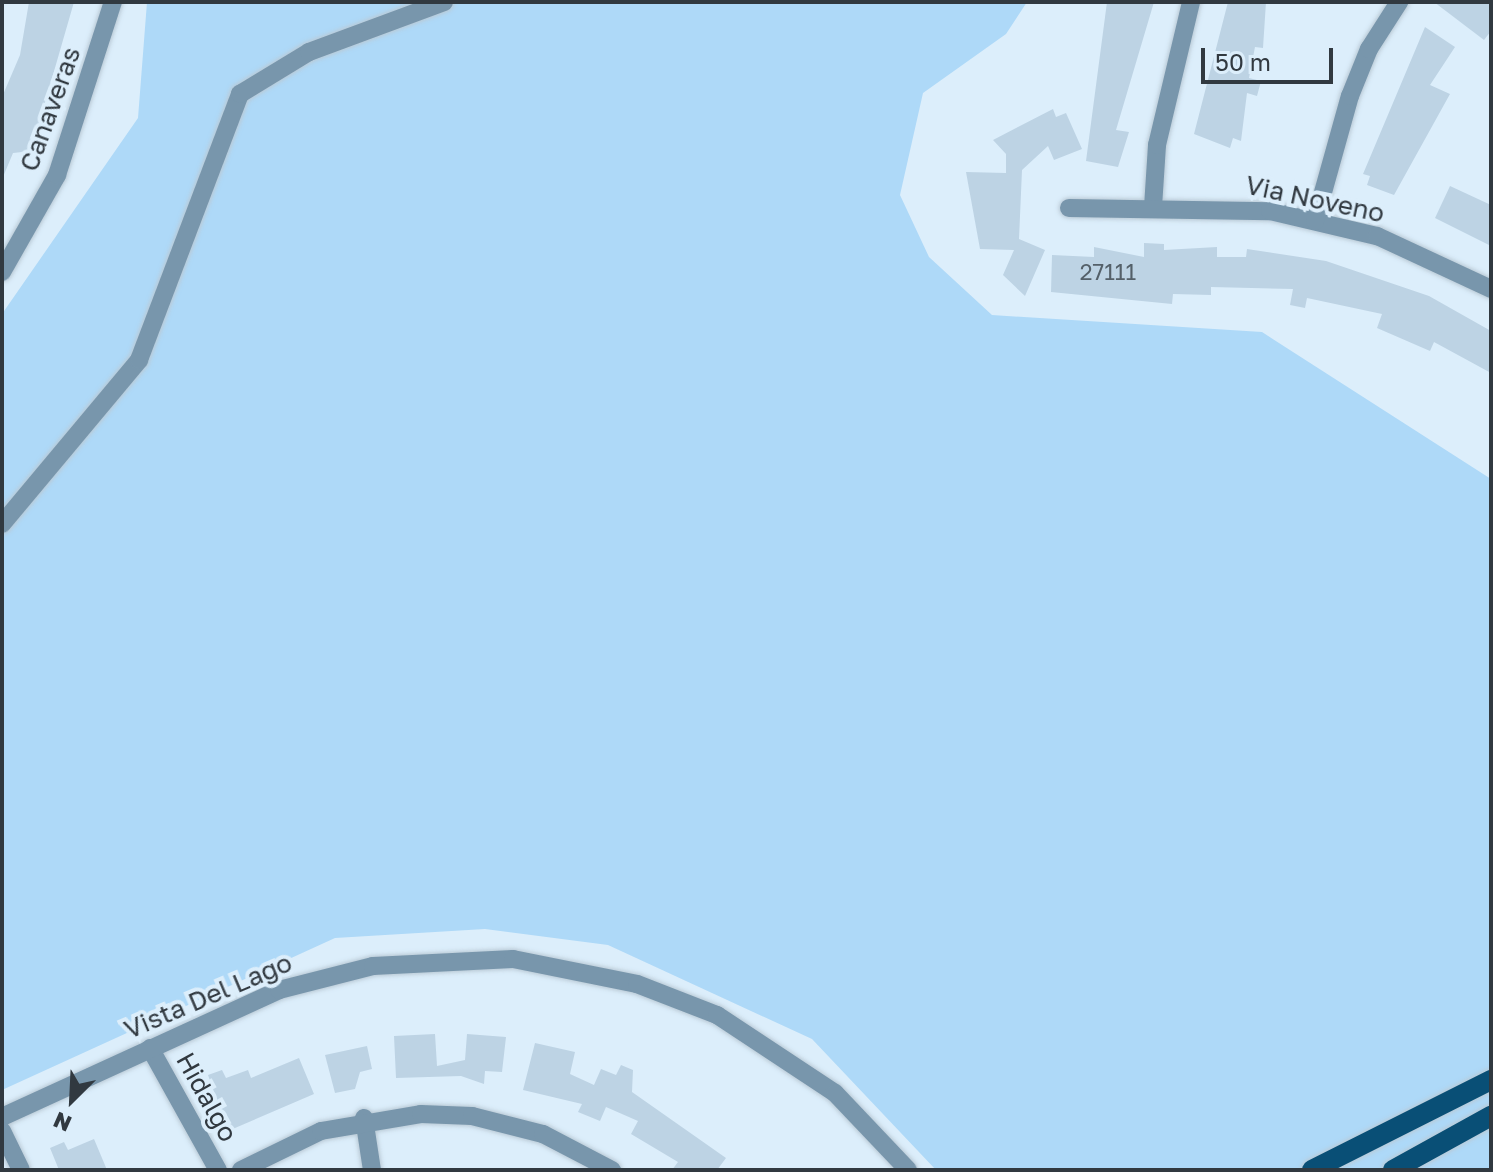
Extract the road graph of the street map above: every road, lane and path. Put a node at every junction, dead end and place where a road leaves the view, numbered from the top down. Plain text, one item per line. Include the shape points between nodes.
1 (113, 2) edge
2 (444, 2) edge
3 (1191, 2) edge
4 (1399, 2) edge
5 (1153, 207) junction
6 (1069, 208) dead end
7 (1315, 221) junction
8 (2, 272) edge
9 (1491, 289) edge
10 (2, 524) edge
11 (150, 1048) junction
12 (1491, 1080) edge
13 (1491, 1116) edge
14 (2, 1117) edge
15 (364, 1118) junction
16 (2, 1131) edge
17 (21, 1170) edge
18 (218, 1170) edge
19 (241, 1170) edge
20 (372, 1170) edge
21 (612, 1170) edge
22 (908, 1170) edge
23 (1312, 1170) edge
24 (1393, 1170) edge

1 - 8 street, Canaveras via 57,175
2 - 10 street via 309,52 240,94 139,360
3 - 5 street via 1157,145
4 - 7 street via 1369,49 1350,96
5 - 6 street, Via Noveno
5 - 7 street, Via Noveno via 1225,208
7 - 9 street, Via Noveno via 1377,236
11 - 14 street, Vista Del Lago
11 - 18 street, Hidalgo
11 - 22 street, Vista Del Lago via 326,975 456,958 554,964 673,996 763,1042 835,1093
12 - 23 main road
13 - 24 main road
15 - 19 street
15 - 20 street
15 - 21 street via 472,1116 543,1134
16 - 17 street

